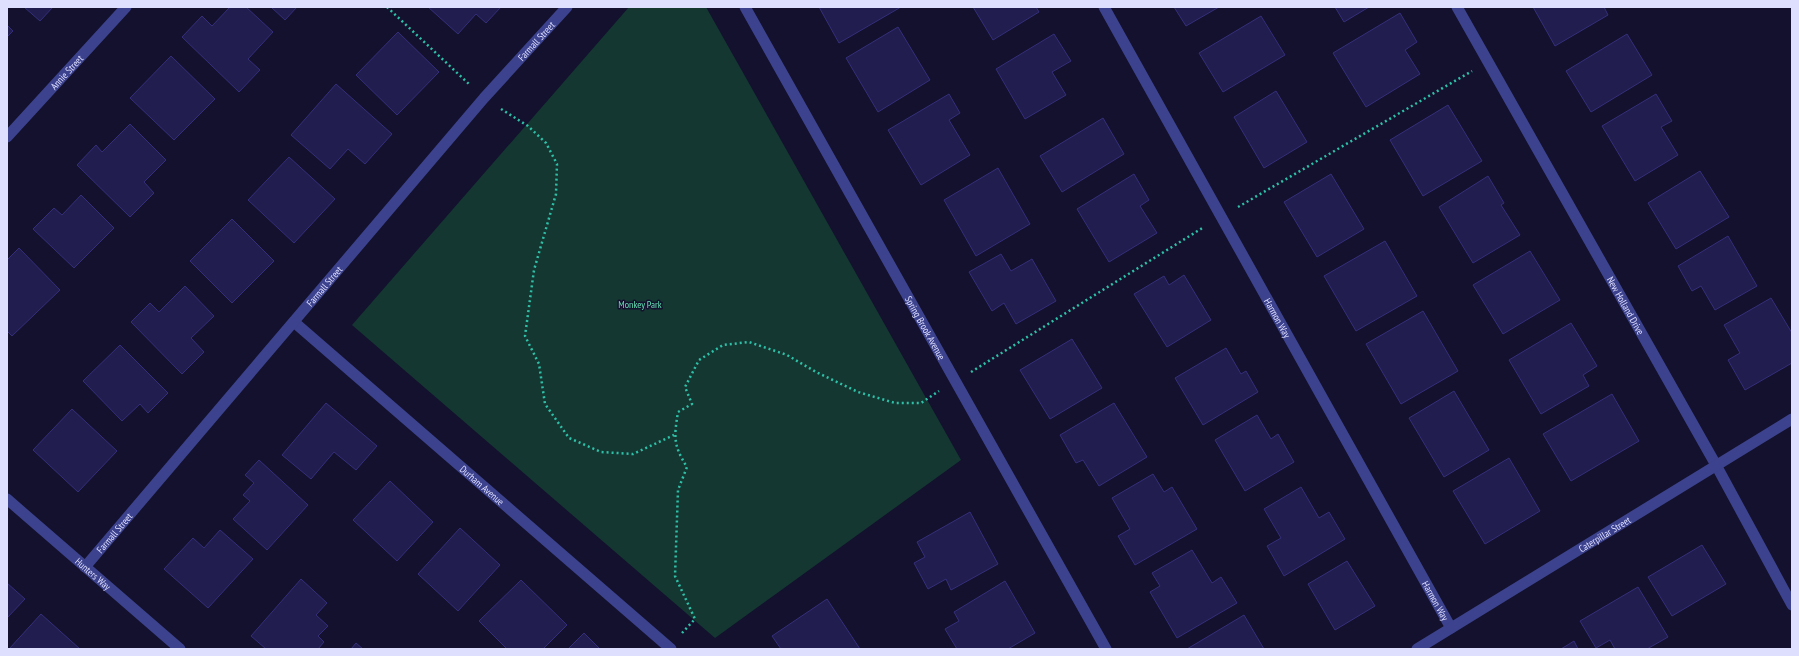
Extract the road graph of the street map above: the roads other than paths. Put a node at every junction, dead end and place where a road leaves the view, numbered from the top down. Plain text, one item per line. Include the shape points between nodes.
1 (126, 7) edge
2 (568, 7) edge
3 (745, 7) edge
4 (1104, 7) edge
5 (1457, 7) edge
6 (7, 137) edge
7 (294, 322) junction
8 (1792, 418) edge
9 (1716, 465) junction
10 (7, 499) edge
11 (85, 568) junction
12 (1792, 605) edge
13 (1451, 628) junction
14 (670, 648) edge
15 (180, 649) edge
16 (1106, 649) edge
17 (1417, 649) edge

1 - 6 street, Annie Street
2 - 7 street, Farmall Street via 484,98
3 - 16 street, Spring Brook Avenue
4 - 13 street, Harmon Way
5 - 9 street, New Holland Drive
7 - 11 street, Farmall Street
7 - 14 street, Durham Avenue
8 - 9 street, Caterpillar Street
9 - 12 street, New Holland Drive
9 - 13 street, Caterpillar Street
10 - 11 street, Hunters Way
11 - 15 street, Hunters Way
13 - 17 street, Caterpillar Street

